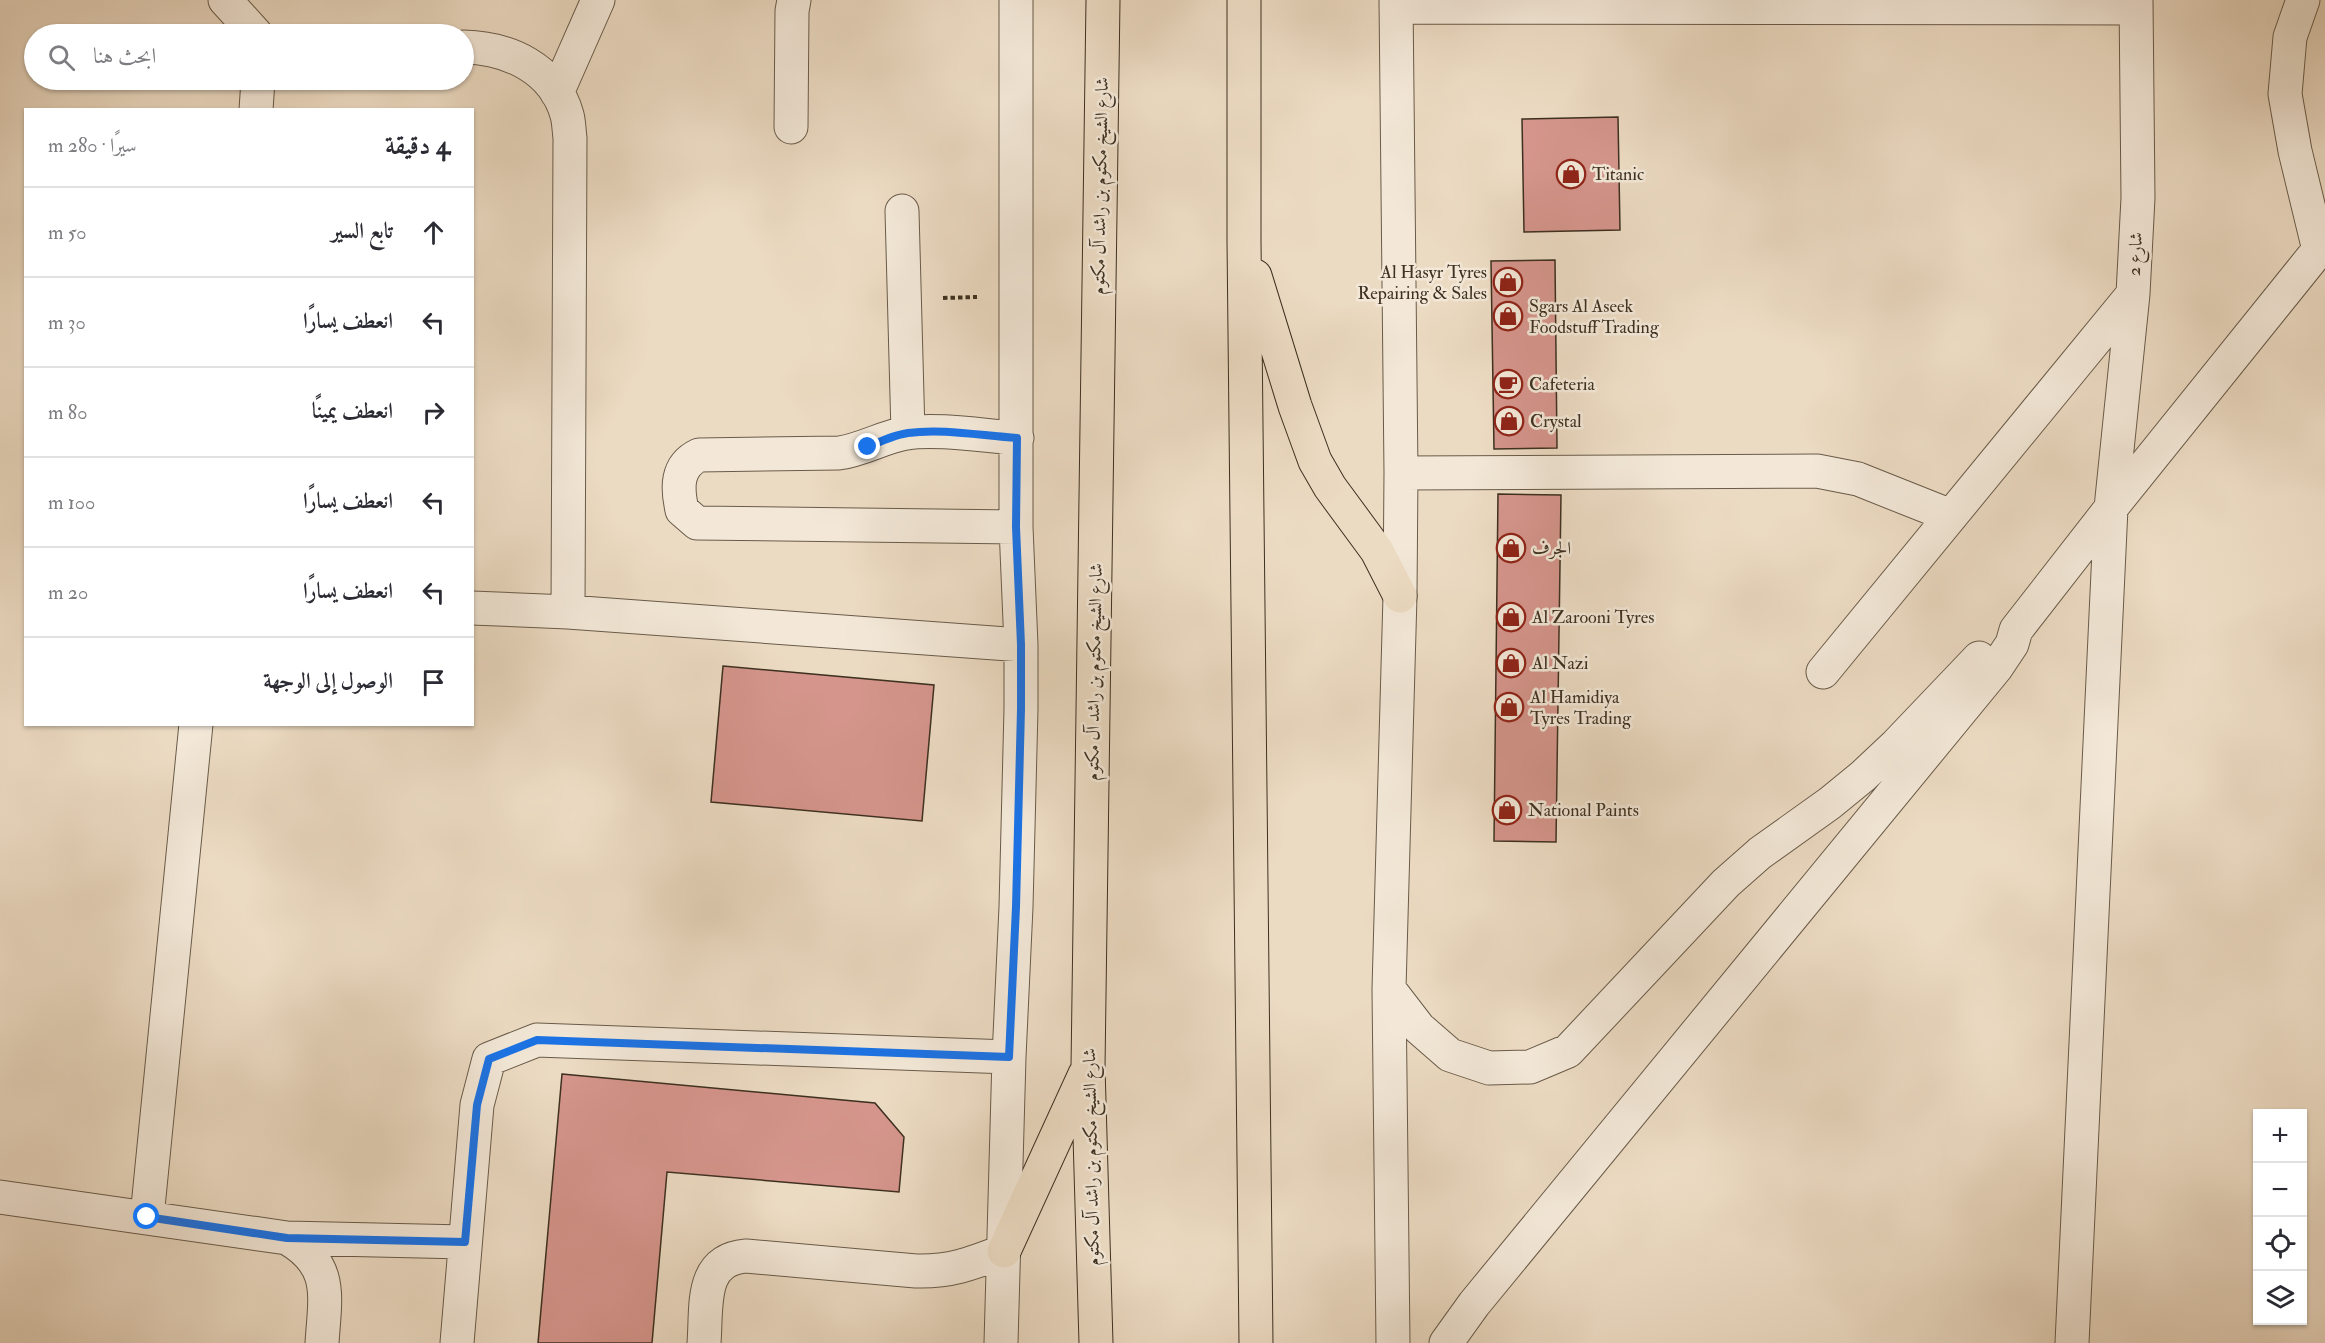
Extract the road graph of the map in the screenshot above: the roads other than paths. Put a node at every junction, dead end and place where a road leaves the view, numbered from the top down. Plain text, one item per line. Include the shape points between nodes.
1 (225, 0) edge
2 (598, 0) edge
3 (795, 0) edge
4 (1016, 0) edge
5 (1103, 0) edge
6 (1244, 0) edge
7 (2303, 0) edge
8 (1396, 4) edge
9 (2136, 4) edge
10 (247, 24) edge
11 (474, 48) edge
12 (257, 90) edge
13 (557, 93) junction
14 (256, 108) edge
15 (791, 127) dead end
16 (902, 211) dead end
17 (1244, 241) junction
18 (2323, 246) edge
19 (2133, 294) junction
20 (908, 433) junction
21 (1017, 438) junction
22 (1401, 473) junction
23 (2111, 508) junction
24 (1951, 516) junction
25 (1016, 527) junction
26 (1400, 596) junction
27 (474, 608) edge
28 (568, 612) junction
29 (2016, 630) junction
30 (1021, 645) junction
31 (1823, 672) dead end
32 (196, 726) edge
33 (1389, 989) junction
34 (1009, 1057) junction
35 (1088, 1066) junction
36 (0, 1197) edge
37 (147, 1217) junction
38 (287, 1238) junction
39 (465, 1242) junction
40 (1004, 1251) junction
41 (322, 1343) edge
42 (457, 1343) edge
43 (704, 1343) edge
44 (1001, 1343) edge
45 (1096, 1343) edge
46 (1257, 1343) edge
47 (1393, 1343) edge
48 (1446, 1343) edge
49 (2072, 1343) edge

1 - 10 street
2 - 13 street
3 - 15 street
4 - 21 street
5 - 35 main road, شارع الشيخ مكتوم بن راشد آل مكتوم
6 - 17 main road
7 - 18 street via 2290,37 2285,94 2295,151
8 - 9 street
8 - 22 street
9 - 19 street, شارع 2 via 2138,187
11 - 13 street via 500,51 522,60 542,74
12 - 14 street
13 - 28 street via 567,114 570,138
16 - 20 street
17 - 26 main road via 1315,461 1377,551
17 - 46 main road
18 - 23 street
19 - 23 street, شارع 2
19 - 24 street
20 - 21 street
20 - 25 street via 839,453 699,455 682,468 682,510 697,523
21 - 25 street
22 - 24 street via 1817,471 1858,479
22 - 26 street
23 - 29 street
23 - 49 street, شارع 2
24 - 31 street
25 - 30 street
26 - 33 street
27 - 28 street
28 - 30 street
29 - 33 street via 1984,653 1863,776 1726,883 1568,1051 1530,1067 1489,1068 1450,1055 1419,1028
29 - 48 street via 1996,668
30 - 34 street
32 - 37 street
33 - 47 street
34 - 39 street via 537,1040 489,1059 477,1105
34 - 40 street
35 - 40 main road
35 - 45 main road, شارع الشيخ مكتوم بن راشد آل مكتوم
36 - 37 street
37 - 38 street
38 - 39 street
38 - 41 street via 304,1248 317,1263 324,1281
39 - 42 street
40 - 43 street via 961,1268 939,1271 734,1257 723,1262 710,1281
40 - 44 street

